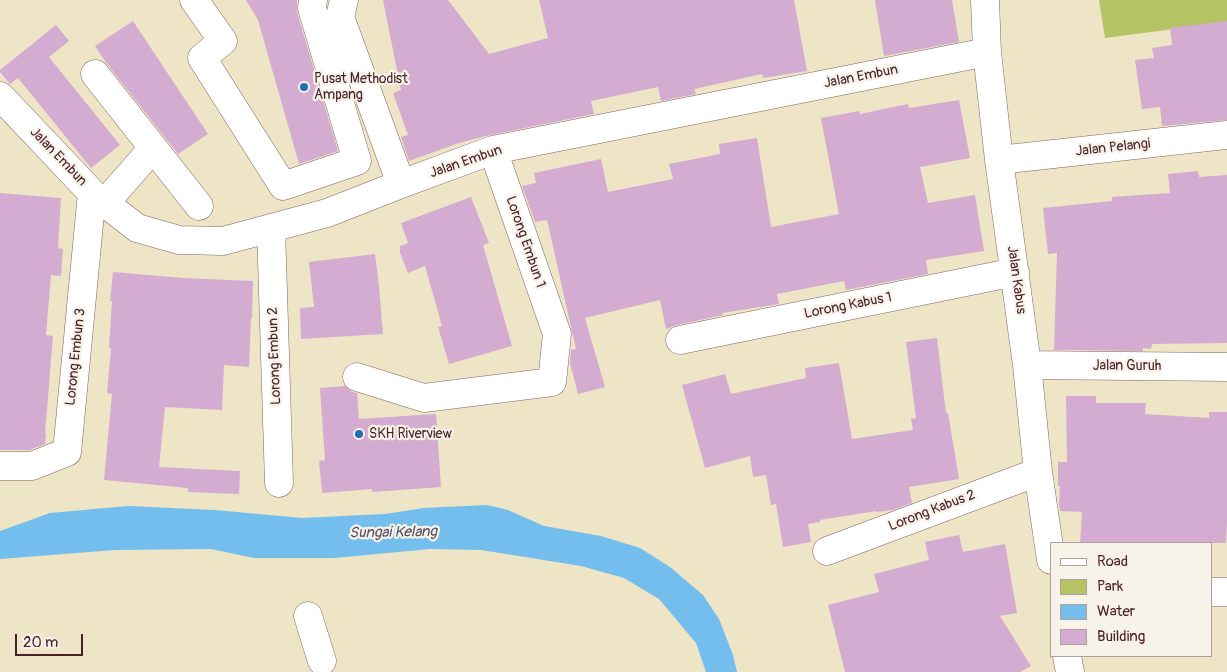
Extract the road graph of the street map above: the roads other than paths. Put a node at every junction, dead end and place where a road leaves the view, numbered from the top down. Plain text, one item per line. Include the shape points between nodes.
1 (194, 0) edge
2 (314, 0) edge
3 (344, 0) edge
4 (984, 0) edge
5 (988, 52) junction
6 (95, 74) dead end
7 (0, 96) edge
8 (1227, 135) edge
9 (153, 148) junction
10 (493, 150) junction
11 (999, 160) junction
12 (309, 178) junction
13 (401, 184) junction
14 (99, 198) junction
15 (199, 206) dead end
16 (327, 213) junction
17 (271, 228) junction
18 (1015, 272) junction
19 (680, 340) dead end
20 (1027, 365) junction
21 (1227, 367) edge
22 (357, 377) dead end
23 (0, 466) edge
24 (1038, 472) junction
25 (279, 483) dead end
26 (827, 551) dead end
27 (1050, 553) edge
28 (1212, 592) edge
29 (1227, 592) edge
30 (308, 616) dead end
31 (1067, 657) edge
32 (322, 661) dead end
33 (1070, 672) edge

1 - 12 street via 223,41 202,58 282,186
2 - 12 street via 312,8 357,161
3 - 13 street via 340,17
4 - 5 street, Jalan Kabus
5 - 10 street, Jalan Embun
5 - 11 street, Jalan Kabus
6 - 9 street
7 - 14 street, Jalan Embun
8 - 11 street, Jalan Pelangi
9 - 14 street
9 - 15 street
10 - 13 street, Jalan Embun
10 - 22 street, Lorong Embun 1 via 557,334 552,382 424,398
11 - 18 street, Jalan Kabus
12 - 16 street
13 - 16 street, Jalan Embun
14 - 17 street, Jalan Embun via 137,228 179,240 223,240
14 - 23 street, Lorong Embun 3 via 67,452 32,466
16 - 17 street, Jalan Embun
17 - 25 street, Lorong Embun 2
18 - 19 street, Lorong Kabus 1
18 - 20 street, Jalan Kabus
20 - 21 street, Jalan Guruh
20 - 24 street, Jalan Kabus
24 - 26 street, Lorong Kabus 2
24 - 27 street, Jalan Kabus
28 - 29 street
30 - 32 street
31 - 33 street

